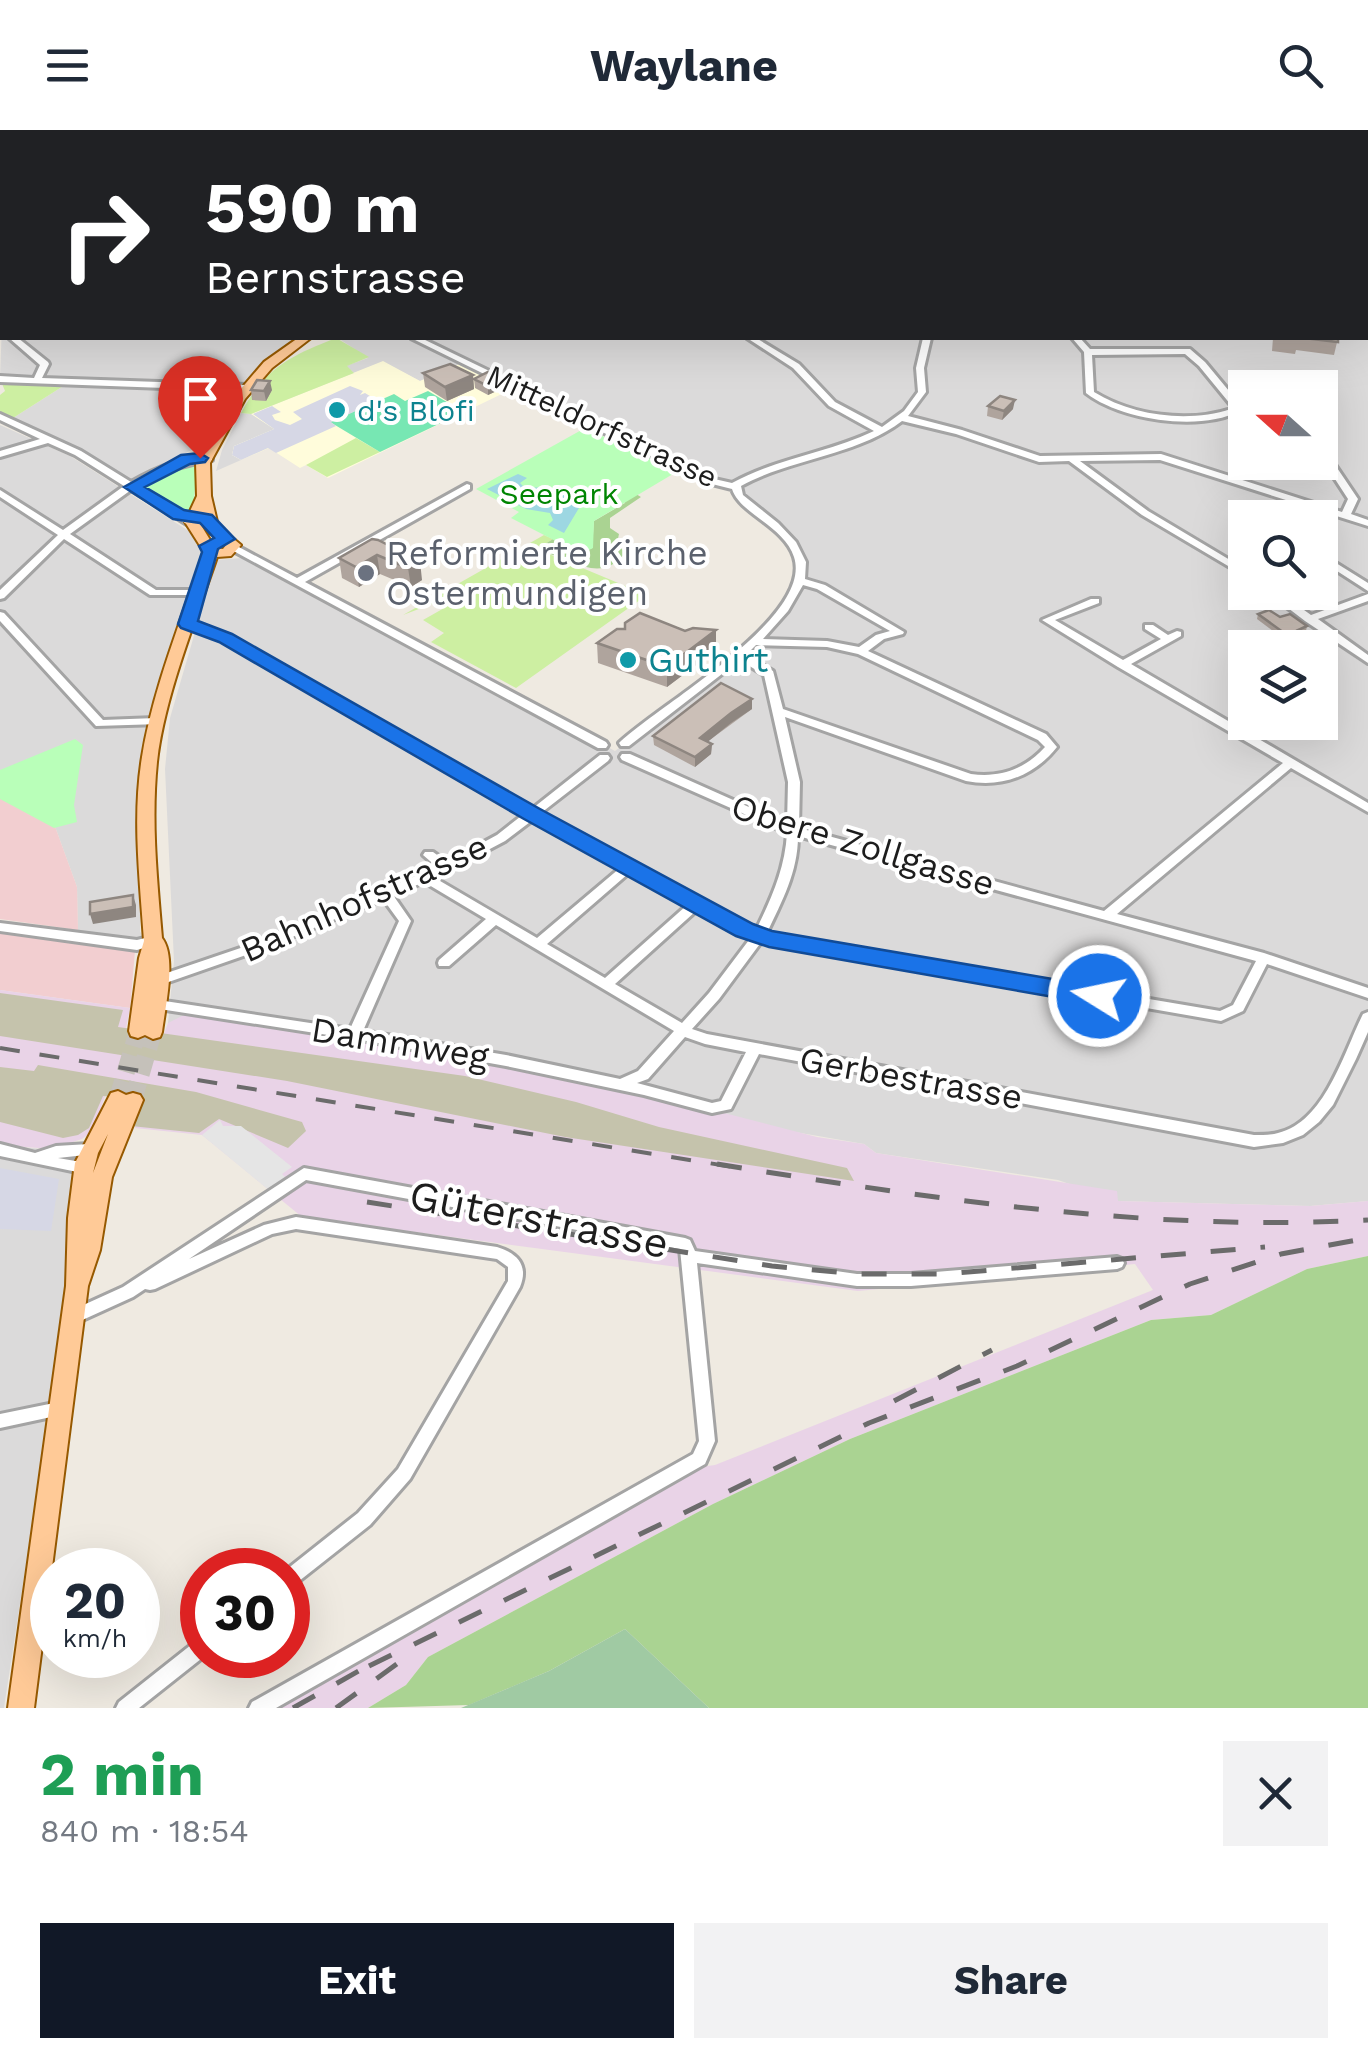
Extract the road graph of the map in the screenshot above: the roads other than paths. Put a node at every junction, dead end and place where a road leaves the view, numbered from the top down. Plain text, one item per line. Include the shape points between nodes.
1 (16, 340) edge
2 (301, 340) edge
3 (419, 340) edge
4 (754, 340) edge
5 (927, 340) edge
6 (1078, 340) edge
7 (1088, 352) junction
8 (0, 380) edge
9 (37, 380) junction
10 (247, 388) junction
11 (0, 417) edge
12 (899, 417) junction
13 (880, 430) junction
14 (50, 439) junction
15 (0, 454) edge
16 (209, 458) junction
17 (1073, 460) junction
18 (1338, 477) edge
19 (132, 487) junction
20 (467, 487) dead end
21 (736, 487) junction
22 (0, 493) edge
23 (1346, 514) junction
24 (199, 521) junction
25 (1368, 522) edge
26 (60, 535) junction
27 (230, 543) junction
28 (209, 549) junction
29 (1228, 563) edge
30 (1338, 568) edge
31 (299, 581) junction
32 (800, 581) junction
33 (1368, 588) edge
34 (197, 593) junction
35 (0, 596) edge
36 (1368, 597) edge
37 (1095, 601) dead end
38 (1298, 610) edge
39 (0, 615) edge
40 (1309, 618) junction
41 (187, 624) junction
42 (1149, 628) dead end
43 (756, 642) junction
44 (860, 650) junction
45 (740, 656) junction
46 (1368, 660) edge
47 (1122, 665) junction
48 (778, 711) junction
49 (156, 722) junction
50 (626, 750) junction
51 (603, 752) junction
52 (1289, 764) junction
53 (1368, 808) edge
54 (532, 814) junction
55 (790, 830) junction
56 (429, 855) dead end
57 (629, 867) junction
58 (446, 868) junction
59 (426, 878) junction
60 (387, 895) junction
61 (695, 904) junction
62 (1106, 916) junction
63 (496, 918) junction
64 (0, 927) edge
65 (759, 936) junction
66 (153, 942) junction
67 (539, 943) junction
68 (1264, 958) junction
69 (444, 964) dead end
70 (153, 982) junction
71 (607, 984) junction
72 (1368, 993) edge
73 (158, 1005) junction
74 (1368, 1017) edge
75 (684, 1032) junction
76 (354, 1035) junction
77 (754, 1050) junction
78 (632, 1081) junction
79 (125, 1099) tunnel mouth
80 (0, 1150) edge
81 (95, 1164) junction
82 (689, 1256) junction
83 (1116, 1262) dead end
84 (128, 1292) junction
85 (73, 1317) junction
86 (60, 1409) junction
87 (0, 1421) edge
88 (310, 1562) edge
89 (180, 1664) edge
90 (21, 1708) edge
91 (125, 1708) edge
92 (258, 1708) edge

1 - 9 street via 45,364
2 - 10 main road
3 - 21 street, Mitteldorfstrasse via 706,480
4 - 13 street via 796,366 832,404
5 - 12 street via 923,388
6 - 7 street
7 - 7 street via 1187,351 1235,411 1158,416 1118,410 1090,394
8 - 9 street
9 - 10 street
10 - 16 main road
11 - 14 street
12 - 13 street
12 - 17 street via 1030,457
13 - 21 street
14 - 15 street
14 - 19 street
16 - 19 street via 186,458
16 - 24 main road via 209,504
17 - 23 street via 1162,456
17 - 29 street
18 - 23 street via 1353,499
19 - 24 street
19 - 26 street
20 - 31 street
21 - 32 street via 797,552
22 - 26 street
23 - 25 street
24 - 27 main road
24 - 28 main road
26 - 34 street via 154,593
26 - 35 street
27 - 28 main road via 224,553
27 - 31 street
28 - 34 main road
30 - 33 street
31 - 51 street
32 - 43 street
32 - 44 street via 899,632
34 - 41 main road
36 - 40 street
37 - 47 street via 1047,620
38 - 40 street
39 - 49 street via 100,724
40 - 46 street
41 - 49 main road
41 - 54 street via 226,638
42 - 47 street via 1172,637
43 - 44 street
43 - 45 street
44 - 48 street via 1042,737 1050,747 1043,758 992,782
45 - 48 street via 768,669
45 - 50 street
47 - 52 street
48 - 55 street via 794,791
49 - 66 main road via 145,799
50 - 51 street
50 - 51 street via 612,741
50 - 55 street, Obere Zollgasse
51 - 54 street, Bahnhofstrasse
52 - 53 street
52 - 62 street
54 - 57 street
54 - 58 street, Bahnhofstrasse
55 - 62 street, Obere Zollgasse
55 - 65 street via 786,876
56 - 58 street
57 - 61 street
57 - 67 street
58 - 59 street, Bahnhofstrasse
59 - 60 street, Bahnhofstrasse
59 - 63 street, Gerbestrasse
60 - 70 street, Bahnhofstrasse
60 - 76 street via 405,921
61 - 65 street
61 - 71 street
62 - 68 street, Obere Zollgasse
63 - 67 street, Gerbestrasse
63 - 69 street
64 - 66 street
65 - 68 street via 1214,1016 1234,1012
65 - 75 street
66 - 70 main road
67 - 71 street, Gerbestrasse
68 - 72 street, Obere Zollgasse
70 - 73 main road
70 - 73 main road via 146,1031
71 - 75 street, Gerbestrasse
73 - 76 street, Dammweg
74 - 77 street, Gerbestrasse via 1318,1117 1300,1133 1270,1142
75 - 77 street, Gerbestrasse
75 - 78 street
76 - 78 street, Dammweg
77 - 78 street, Dammweg via 721,1108
79 - 81 main road
80 - 81 street via 49,1164
81 - 85 main road via 75,1267
82 - 83 street via 857,1280
82 - 84 street, Güterstrasse via 677,1240 304,1174
82 - 92 street, Güterstrasse via 707,1441 699,1460
84 - 85 street, Güterstrasse
84 - 88 street via 286,1224 513,1260 515,1282 404,1474
85 - 86 main road
86 - 87 street
86 - 90 main road
89 - 91 street

